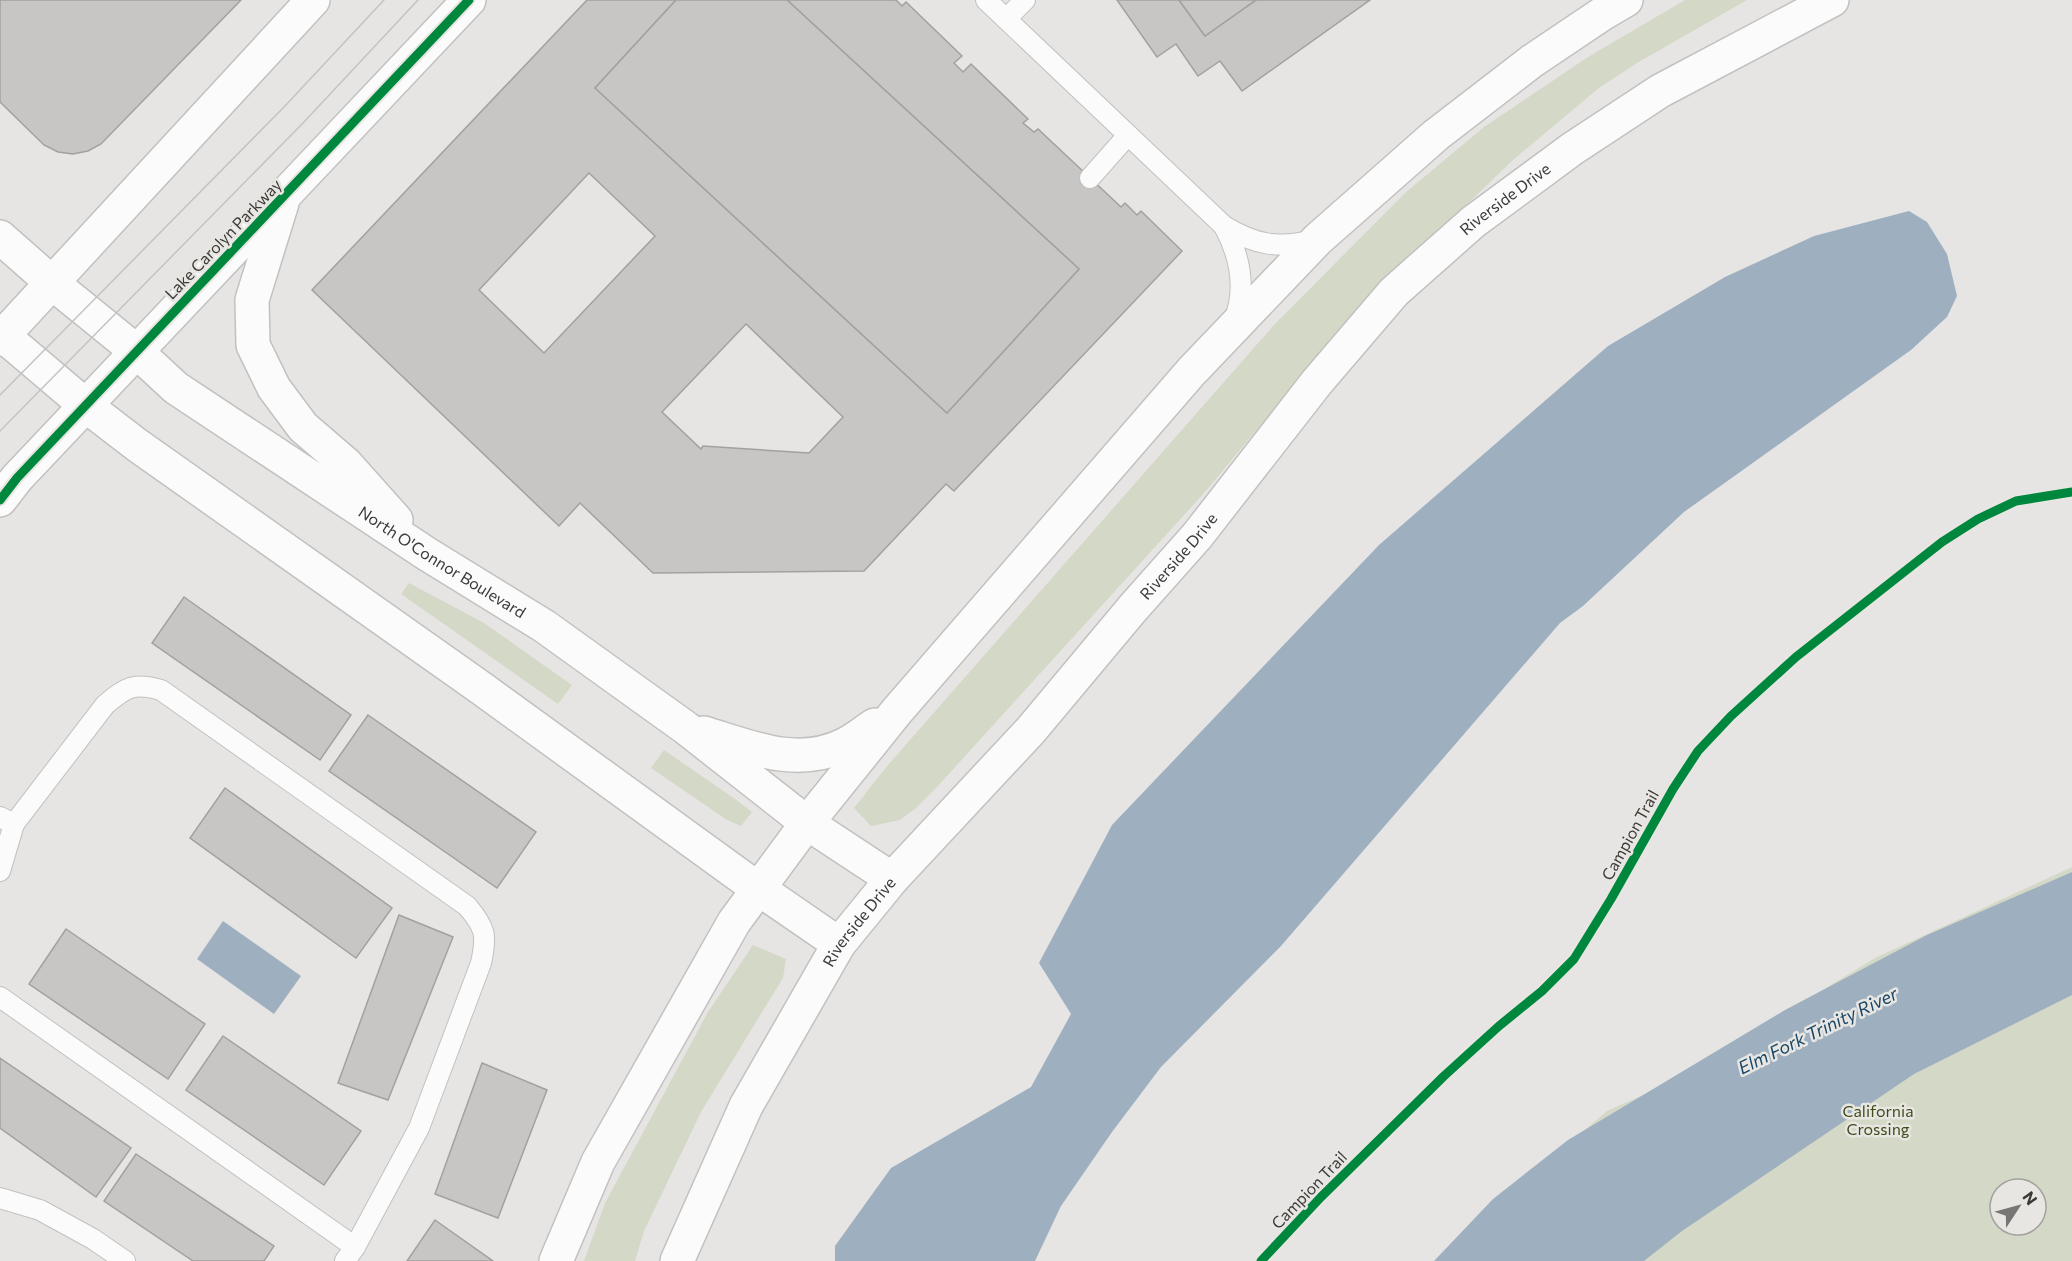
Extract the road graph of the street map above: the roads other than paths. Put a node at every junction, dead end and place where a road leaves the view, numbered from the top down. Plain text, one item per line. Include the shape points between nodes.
1 (313, 0) edge
2 (469, 0) edge
3 (986, 0) edge
4 (1025, 0) edge
5 (1626, 0) edge
6 (1832, 0) edge
7 (1006, 20) junction
8 (1128, 135) junction
9 (1090, 178) dead end
10 (285, 195) junction
11 (1224, 226) junction
12 (0, 237) edge
13 (1318, 239) junction
14 (51, 282) junction
15 (1231, 330) junction
16 (1, 336) edge
17 (136, 351) junction
18 (85, 405) junction
19 (0, 500) edge
20 (427, 554) junction
21 (897, 711) junction
22 (686, 728) junction
23 (7, 820) edge
24 (807, 823) junction
25 (0, 871) edge
26 (892, 879) junction
27 (757, 888) junction
28 (839, 944) junction
29 (0, 997) edge
30 (0, 1198) edge
31 (350, 1254) edge
32 (125, 1261) edge
33 (556, 1261) edge
34 (677, 1261) edge

1 - 14 main road
2 - 10 main road, Lake Carolyn Parkway
3 - 7 lane
4 - 7 lane
5 - 13 main road via 1532,61 1436,135
6 - 26 main road, Riverside Drive via 1660,91 1572,149 1473,222 1394,292 1317,382 1197,536 1031,730
7 - 8 lane
8 - 9 lane
8 - 11 lane
10 - 17 main road, Lake Carolyn Parkway
10 - 20 main road via 252,300 254,345 274,388 303,427 346,465
11 - 13 lane via 1256,242 1274,245
11 - 15 lane via 1240,265 1239,309
12 - 14 main road, North O'Connor Boulevard
13 - 15 main road
14 - 16 main road
14 - 17 main road, North O'Connor Boulevard
15 - 21 main road
16 - 18 main road
17 - 18 main road, Lake Carolyn Parkway
17 - 20 main road, North O'Connor Boulevard via 176,388
18 - 19 main road, Lake Carolyn Parkway
18 - 27 main road
20 - 22 main road, North O'Connor Boulevard via 544,626
21 - 22 main road via 844,745 807,756 769,753
21 - 24 main road
22 - 24 main road, North O'Connor Boulevard
23 - 25 lane
23 - 31 lane via 105,705 120,693 143,685 161,690 467,906 479,920 486,942 481,963 419,1128
24 - 26 main road, North O'Connor Boulevard
24 - 27 main road
26 - 28 main road, Riverside Drive
27 - 28 main road
27 - 33 main road via 598,1162
28 - 34 main road, Riverside Drive via 746,1106
29 - 31 lane
30 - 32 lane via 40,1210

